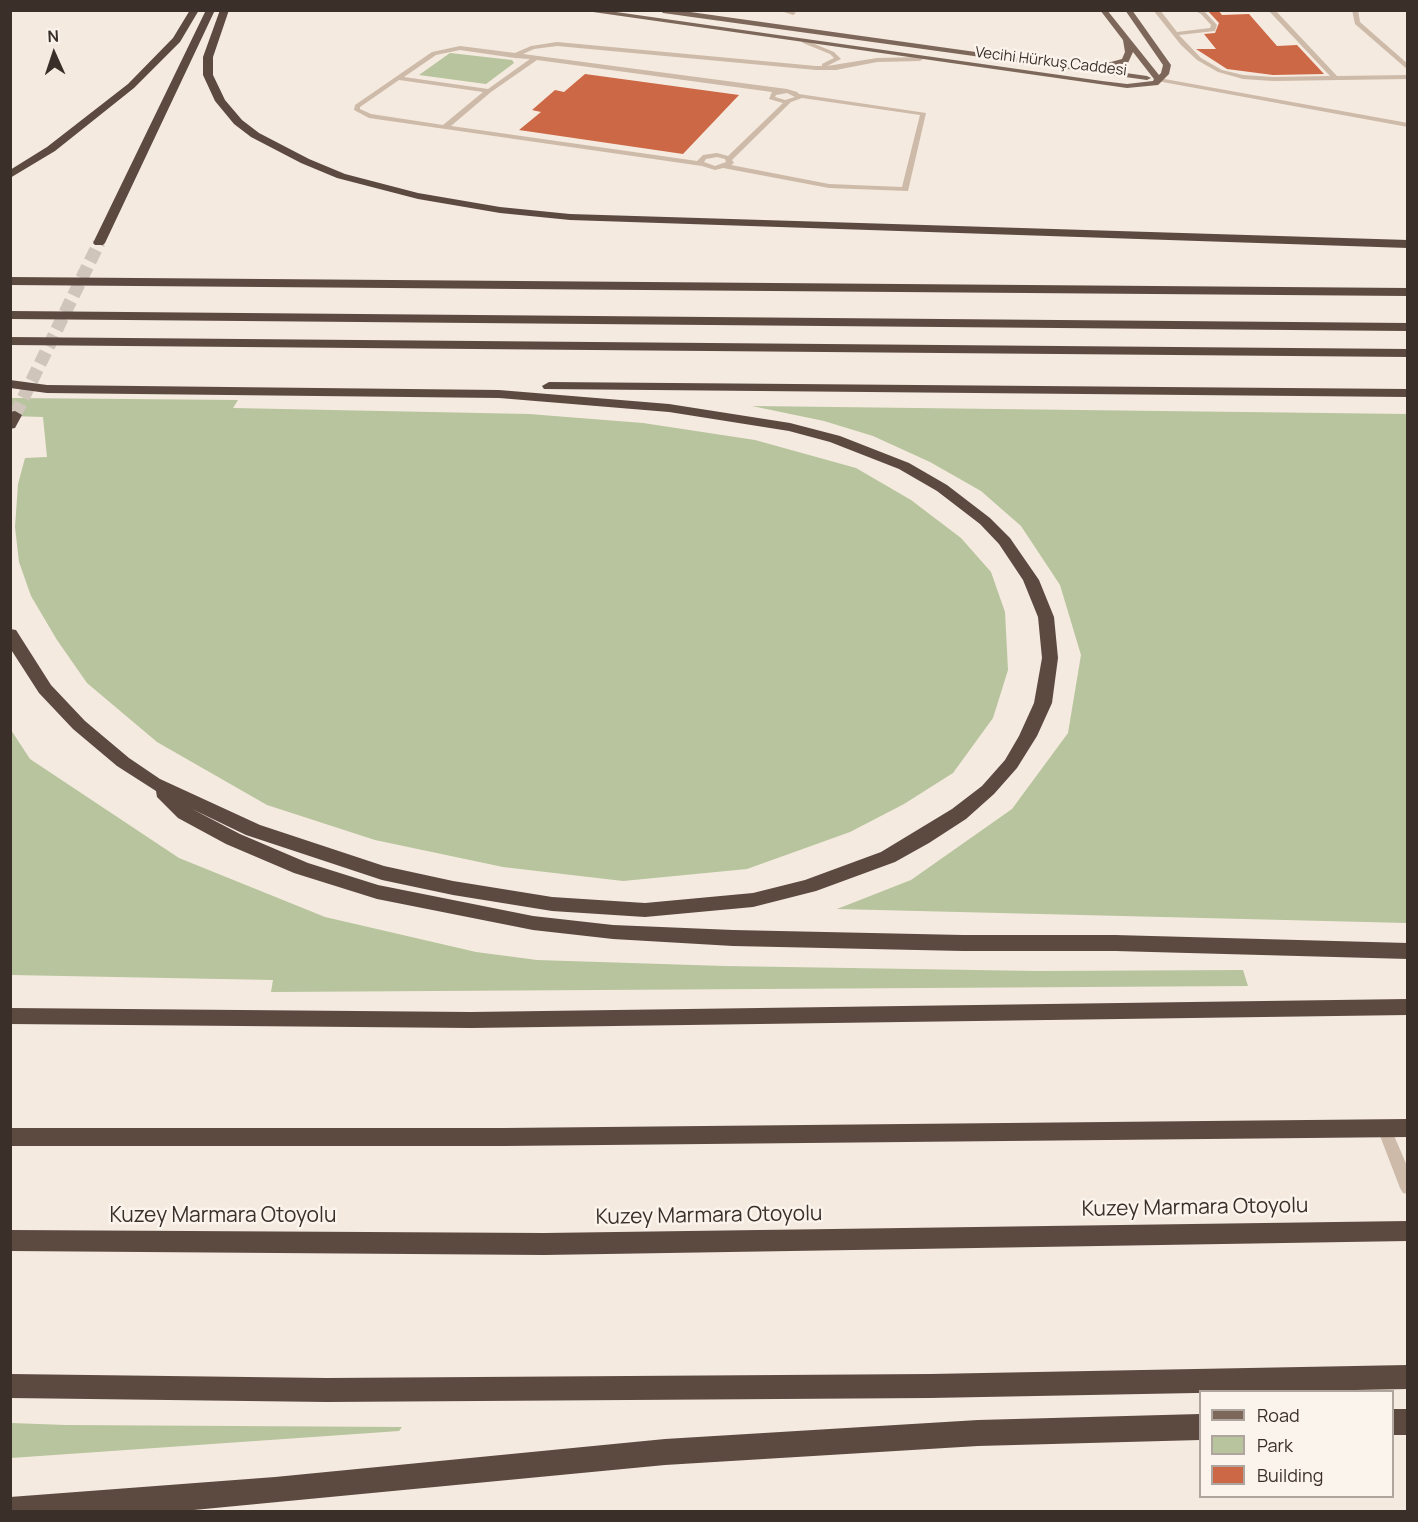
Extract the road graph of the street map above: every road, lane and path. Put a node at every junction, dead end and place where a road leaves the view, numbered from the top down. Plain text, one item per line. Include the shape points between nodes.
1 (195, 10) edge
2 (211, 10) edge
3 (582, 10) edge
4 (661, 10) edge
5 (729, 10) edge
6 (781, 10) edge
7 (1103, 10) edge
8 (1128, 10) edge
9 (1156, 10) edge
10 (1196, 10) edge
11 (1271, 10) edge
12 (1355, 10) edge
13 (225, 11) edge
14 (793, 13) dead end
15 (1175, 34) junction
16 (1125, 41) junction
17 (805, 42) junction
18 (926, 46) junction
19 (607, 49) junction
20 (515, 56) junction
21 (535, 58) junction
22 (920, 58) junction
23 (552, 61) junction
24 (796, 66) junction
25 (1070, 66) junction
26 (1407, 68) edge
27 (1407, 77) edge
28 (399, 78) junction
29 (1335, 78) junction
30 (1159, 80) junction
31 (489, 91) junction
32 (782, 92) junction
33 (799, 96) junction
34 (788, 102) junction
35 (1407, 125) edge
36 (446, 126) junction
37 (727, 163) junction
38 (701, 164) junction
39 (10, 175) edge
40 (99, 243) tunnel mouth
41 (1407, 244) edge
42 (10, 281) edge
43 (1407, 292) edge
44 (10, 315) edge
45 (1407, 327) edge
46 (10, 341) edge
47 (1407, 353) edge
48 (10, 384) edge
49 (1407, 393) edge
50 (10, 634) edge
51 (154, 783) junction
52 (1407, 951) edge
53 (1407, 1007) edge
54 (10, 1016) edge
55 (1384, 1128) junction
56 (1407, 1128) edge
57 (10, 1137) edge
58 (1407, 1188) edge
59 (1407, 1231) edge
60 (10, 1240) edge
61 (1407, 1377) edge
62 (10, 1386) edge
63 (1199, 1427) edge
64 (10, 1511) edge

1 - 39 highway via 177,40 147,72 97,114
2 - 40 highway
3 - 17 main road, Vecihi Hürkuş Caddesi
4 - 18 main road, Vecihi Hürkuş Caddesi
5 - 18 main road
6 - 14 lane
7 - 16 main road
8 - 30 main road via 1165,59 1165,74
9 - 15 lane
10 - 15 lane via 1214,25 1213,30
11 - 29 lane
12 - 26 lane via 1357,23
13 - 41 highway via 208,57 208,75 220,101 238,122 323,169 427,198 570,217
15 - 29 lane via 1199,59 1220,71 1273,79
16 - 25 main road via 1129,52 1125,61 1108,66
16 - 30 main road
17 - 22 main road, Vecihi Hürkuş Caddesi
17 - 24 lane via 838,59 828,64
18 - 25 main road, Vecihi Hürkuş Caddesi
19 - 20 lane via 547,44
19 - 23 lane via 572,50
19 - 24 lane
20 - 21 lane
20 - 28 lane via 460,48 439,50
21 - 23 lane
21 - 31 lane
22 - 24 lane via 877,60 836,68
22 - 30 main road, Vecihi Hürkuş Caddesi via 1126,86
23 - 32 lane
25 - 30 main road, Vecihi Hürkuş Caddesi
27 - 29 lane
28 - 31 lane
28 - 36 lane via 357,106 357,110 369,116
30 - 35 lane
31 - 36 lane
32 - 33 lane
32 - 34 lane via 771,94 771,98
33 - 34 lane
33 - 37 lane via 924,114 905,189 829,186
34 - 37 lane
36 - 38 lane
37 - 38 lane via 710,167
37 - 38 lane via 717,155 700,159
42 - 43 highway
44 - 45 highway
46 - 47 highway
48 - 49 highway
48 - 51 highway via 58,389 511,395 669,408 790,427 835,439 904,466 986,520 1031,580 1046,617 1050,658 1043,703 1029,736 988,790 959,814 888,856 809,886 753,900 645,910 542,902 453,888 382,873 305,849 253,830
50 - 51 highway via 45,689 79,725
51 - 52 highway via 185,813 232,839 301,868 377,892 533,923 733,938
53 - 54 highway via 471,1020
55 - 56 highway
55 - 57 highway via 504,1137
55 - 58 lane
59 - 60 highway, Kuzey Marmara Otoyolu via 544,1244
61 - 62 highway via 930,1386 327,1390
63 - 64 highway via 978,1433 688,1450

